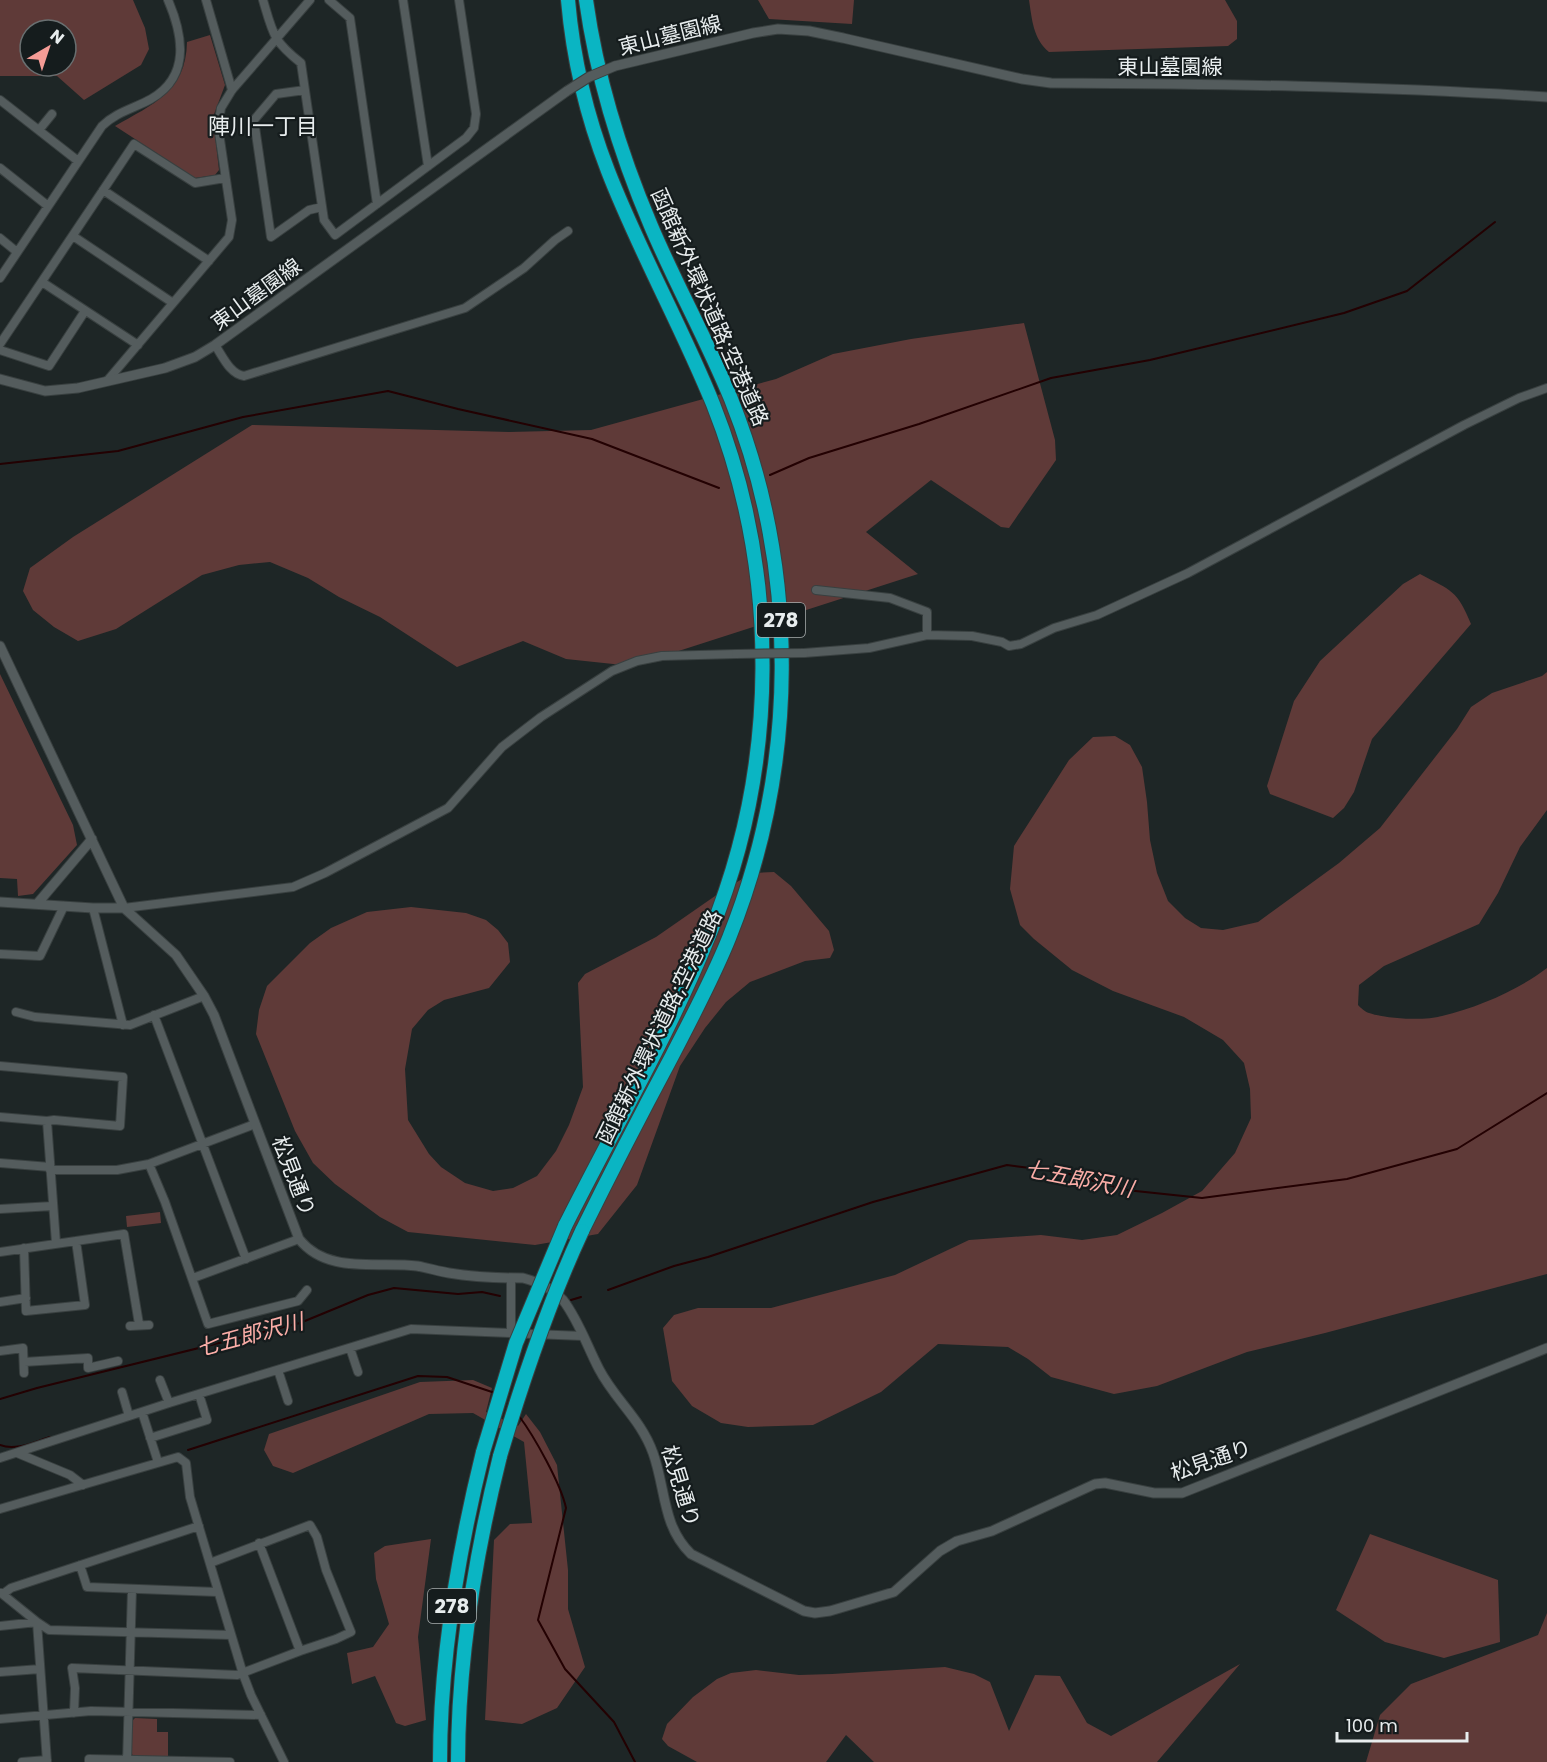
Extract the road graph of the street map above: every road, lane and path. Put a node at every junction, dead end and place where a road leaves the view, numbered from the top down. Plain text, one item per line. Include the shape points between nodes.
1 (168, 0) edge
2 (206, 0) edge
3 (263, 0) edge
4 (310, 0) edge
5 (329, 0) edge
6 (403, 0) edge
7 (459, 0) edge
8 (568, 0) edge
9 (586, 0) edge
10 (277, 40) junction
11 (232, 90) junction
12 (305, 90) junction
13 (1547, 97) edge
14 (0, 100) edge
15 (52, 114) dead end
16 (39, 130) junction
17 (78, 161) junction
18 (428, 166) junction
19 (0, 168) edge
20 (225, 178) junction
21 (103, 190) junction
22 (377, 204) junction
23 (48, 206) junction
24 (322, 207) junction
25 (568, 231) dead end
26 (73, 236) junction
27 (0, 238) edge
28 (17, 252) junction
29 (209, 261) junction
30 (0, 278) edge
31 (42, 282) junction
32 (173, 303) junction
33 (85, 311) junction
34 (0, 344) edge
35 (138, 345) junction
36 (215, 345) junction
37 (0, 350) edge
38 (0, 379) edge
39 (107, 381) junction
40 (1547, 388) edge
41 (816, 590) dead end
42 (927, 635) junction
43 (0, 646) edge
44 (92, 839) junction
45 (0, 902) edge
46 (37, 904) junction
47 (64, 906) junction
48 (93, 908) junction
49 (124, 908) junction
50 (0, 954) edge
51 (204, 996) junction
52 (16, 1012) dead end
53 (154, 1015) junction
54 (123, 1024) junction
55 (0, 1066) edge
56 (0, 1117) edge
57 (47, 1121) junction
58 (255, 1124) junction
59 (202, 1144) junction
60 (0, 1163) edge
61 (149, 1164) junction
62 (50, 1168) junction
63 (53, 1206) junction
64 (0, 1209) edge
65 (299, 1239) junction
66 (76, 1241) junction
67 (56, 1243) junction
68 (24, 1248) junction
69 (0, 1252) edge
70 (246, 1259) junction
71 (193, 1278) junction
72 (511, 1278) junction
73 (307, 1290) dead end
74 (26, 1298) junction
75 (0, 1302) edge
76 (139, 1324) junction
77 (149, 1325) dead end
78 (129, 1326) dead end
79 (511, 1333) junction
80 (583, 1336) junction
81 (350, 1348) junction
82 (1547, 1348) edge
83 (0, 1351) edge
84 (118, 1361) dead end
85 (24, 1362) junction
86 (278, 1370) junction
87 (358, 1372) dead end
88 (24, 1373) dead end
89 (160, 1380) dead end
90 (122, 1392) dead end
91 (198, 1394) junction
92 (288, 1401) dead end
93 (169, 1403) junction
94 (142, 1412) junction
95 (129, 1416) junction
96 (150, 1438) junction
97 (17, 1453) junction
98 (1, 1456) edge
99 (158, 1462) junction
100 (83, 1485) junction
101 (0, 1509) edge
102 (199, 1526) junction
103 (259, 1543) junction
104 (210, 1563) junction
105 (80, 1565) junction
106 (132, 1589) junction
107 (218, 1592) junction
108 (1, 1593) edge
109 (37, 1622) junction
110 (0, 1626) edge
111 (131, 1632) junction
112 (231, 1635) junction
113 (300, 1651) junction
114 (40, 1669) junction
115 (130, 1671) junction
116 (0, 1672) edge
117 (243, 1674) junction
118 (128, 1712) junction
119 (74, 1713) junction
120 (261, 1715) junction
121 (44, 1716) junction
122 (0, 1719) edge
123 (47, 1761) edge
124 (127, 1761) edge
125 (22, 1762) edge
126 (89, 1762) edge
127 (230, 1762) edge
128 (284, 1762) edge
129 (440, 1762) edge
130 (458, 1762) edge

1 - 17 street via 181,45 172,78 158,95 107,121
2 - 11 street
3 - 10 street
4 - 10 street
5 - 22 street via 350,18
6 - 18 street
7 - 18 street via 476,122 466,138
8 - 129 highway, 函館新外環状道路;空港道路 / 278, bridge via 585,97 607,168 697,367 730,453 755,555 763,642 763,698 750,804 726,892 694,971 565,1226 516,1343 483,1452 452,1604
9 - 130 highway, 函館新外環状道路;空港道路 / 278, bridge via 603,92 626,164 718,369 748,448 774,554 782,642 782,698 768,808 744,898 711,978 558,1281 500,1456 470,1607
10 - 11 street
10 - 12 street via 301,63
11 - 20 street via 218,120
12 - 24 street
12 - 24 street via 276,94 254,120 271,237 309,210
13 - 36 street, 東山墓園線, bridge via 1267,84 1051,83 809,32 778,29 742,35 615,66 589,77
14 - 16 street
15 - 16 street
16 - 17 street
17 - 23 street
18 - 22 street
19 - 23 street
20 - 21 street via 195,183 134,144
20 - 29 street via 231,227 226,242
21 - 26 street
21 - 29 street
22 - 24 street via 335,235 324,220
23 - 28 street
25 - 36 street via 524,268 465,308 244,376 232,370
26 - 31 street
26 - 32 street
27 - 28 street
28 - 30 street
29 - 32 street
31 - 33 street
31 - 34 street
32 - 35 street
33 - 35 street
33 - 37 street via 49,366
35 - 39 street
36 - 39 street, 東山墓園線 via 182,362
38 - 39 street, 東山墓園線 via 45,391
40 - 42 street via 1473,420 1188,573 1098,615 1009,646 972,636
41 - 42 street via 890,598 927,612
42 - 49 street, bridge via 869,648 662,656 637,661 612,671 502,747 448,808 314,878 293,887
43 - 44 street
44 - 46 street
44 - 49 street
45 - 46 street
46 - 47 street
47 - 48 street
47 - 50 street via 40,956
48 - 49 street
48 - 54 street
49 - 51 street, 松見通り via 176,955
51 - 53 street
51 - 58 street, 松見通り
52 - 54 street
53 - 54 street
53 - 59 street
55 - 57 street via 123,1077 120,1126
56 - 57 street
57 - 62 street
58 - 59 street
58 - 65 street, 松見通り
59 - 61 street
59 - 70 street
60 - 62 street
61 - 62 street via 117,1170
61 - 71 street
62 - 63 street
63 - 64 street
63 - 67 street
65 - 70 street
65 - 72 street, 松見通り via 320,1256 346,1264 402,1265 452,1274
66 - 67 street
66 - 74 street via 85,1305 26,1311
66 - 76 street via 124,1234
67 - 68 street
68 - 69 street
68 - 74 street
70 - 71 street
71 - 73 street via 208,1324 298,1301
72 - 79 street
72 - 80 street, 松見通り via 532,1280 561,1298
74 - 75 street
76 - 77 street
76 - 78 street
79 - 80 street
79 - 81 street via 411,1329
80 - 82 street, 松見通り via 599,1369 642,1427 654,1455 671,1527 682,1545 691,1554 793,1606 815,1613 894,1592 957,1541 992,1531 1095,1484 1182,1493
81 - 86 street
81 - 87 street
83 - 85 street via 23,1348
84 - 85 street via 88,1368 88,1358
85 - 88 street
86 - 91 street
86 - 92 street
89 - 93 street
90 - 95 street
91 - 93 street
91 - 96 street via 207,1420
93 - 94 street
94 - 95 street
94 - 96 street
95 - 97 street
96 - 99 street
97 - 98 street
97 - 100 street via 70,1475
99 - 100 street
99 - 102 street via 178,1457 186,1463
100 - 101 street
102 - 104 street
102 - 105 street
103 - 104 street
103 - 113 street
103 - 113 street via 310,1525 317,1537 351,1632
104 - 107 street
105 - 106 street via 87,1587
105 - 108 street
106 - 107 street
106 - 111 street
107 - 112 street
108 - 109 street
109 - 110 street
109 - 111 street via 49,1630
109 - 114 street
111 - 112 street
111 - 115 street
112 - 117 street
113 - 117 street
114 - 116 street
114 - 121 street
115 - 117 street
115 - 118 street
115 - 119 street via 72,1668
117 - 120 street
118 - 119 street
118 - 120 street
118 - 124 street
119 - 121 street
120 - 128 street
121 - 122 street
121 - 123 street
123 - 125 street
124 - 126 street
124 - 127 street

